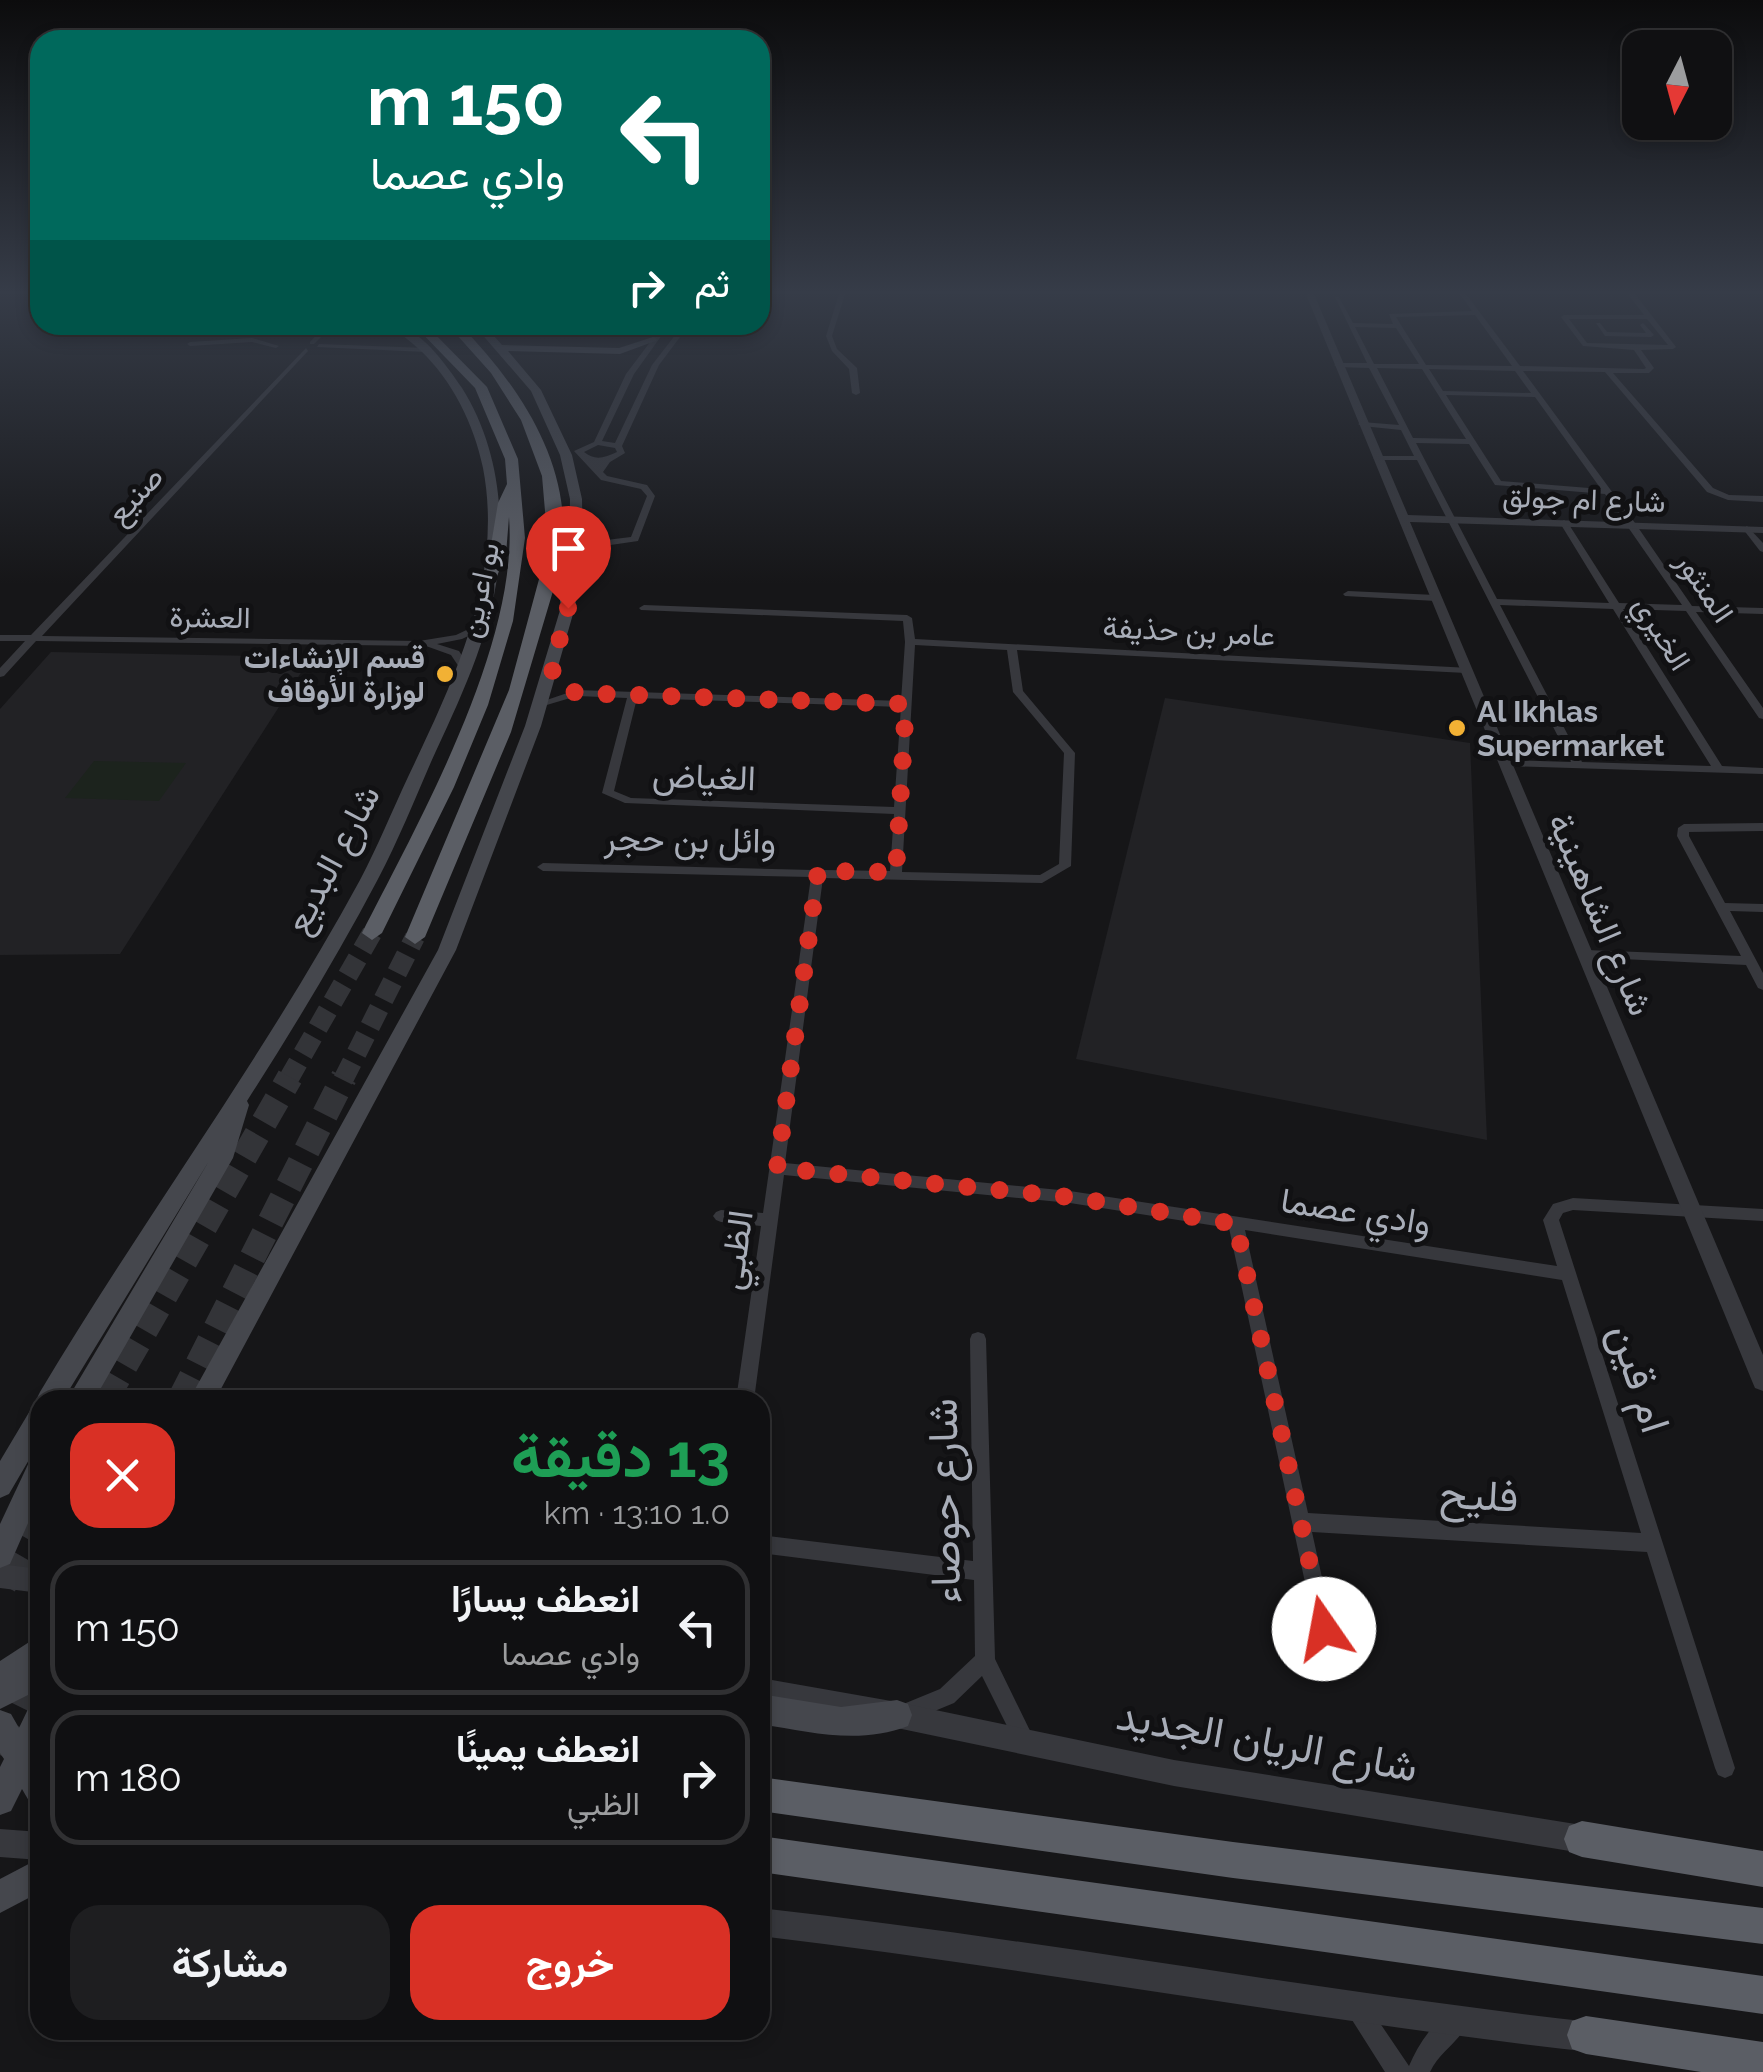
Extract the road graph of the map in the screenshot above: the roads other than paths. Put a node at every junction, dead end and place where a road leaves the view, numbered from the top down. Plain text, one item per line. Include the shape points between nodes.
1 (270, 391) edge
2 (458, 391) edge
3 (482, 391) edge
4 (510, 391) edge
5 (532, 391) edge
6 (622, 391) edge
7 (644, 391) edge
8 (1348, 391) edge
9 (1386, 391) edge
10 (1439, 391) edge
11 (1532, 391) edge
12 (1626, 391) edge
13 (1441, 394) junction
14 (1536, 396) junction
15 (1362, 424) junction
16 (1405, 428) junction
17 (1411, 440) junction
18 (1471, 442) junction
19 (597, 443) junction
20 (618, 446) junction
21 (1377, 458) junction
22 (1420, 458) junction
23 (589, 460) junction
24 (607, 460) junction
25 (599, 472) junction
26 (516, 480) junction
27 (1608, 492) junction
28 (1763, 499) edge
29 (1402, 518) junction
30 (1453, 520) junction
31 (1564, 523) junction
32 (1632, 525) junction
33 (1746, 529) junction
34 (1763, 530) edge
35 (576, 536) junction
36 (556, 541) junction
37 (597, 544) junction
38 (1763, 549) edge
39 (576, 556) junction
40 (490, 578) junction
41 (1348, 594) dead end
42 (1436, 598) junction
43 (1493, 602) junction
44 (1615, 606) junction
45 (568, 608) junction
46 (644, 608) dead end
47 (1690, 609) junction
48 (1763, 611) edge
49 (480, 627) junction
50 (0, 638) edge
51 (33, 640) junction
52 (910, 642) junction
53 (419, 644) junction
54 (1012, 647) junction
55 (464, 668) junction
56 (552, 668) junction
57 (1466, 670) junction
58 (0, 674) edge
59 (576, 693) junction
60 (633, 695) junction
61 (540, 704) junction
62 (906, 704) junction
63 (1763, 716) edge
64 (1505, 763) junction
65 (1578, 765) junction
66 (1719, 770) junction
67 (1763, 771) edge
68 (900, 811) junction
69 (1763, 826) edge
70 (543, 867) dead end
71 (818, 871) junction
72 (896, 872) junction
73 (1720, 907) junction
74 (1763, 908) edge
75 (372, 933) tunnel mouth
76 (415, 937) tunnel mouth
77 (1586, 954) junction
78 (1749, 961) junction
79 (1763, 985) edge
80 (241, 1094) junction
81 (777, 1168) junction
82 (1693, 1210) junction
83 (1763, 1215) edge
84 (721, 1216) dead end
85 (770, 1220) junction
86 (1236, 1224) junction
87 (1568, 1274) junction
88 (978, 1340) dead end
89 (1763, 1381) edge
90 (56, 1390) edge
91 (86, 1390) edge
92 (207, 1390) edge
93 (746, 1390) edge
94 (30, 1457) edge
95 (30, 1458) edge
96 (30, 1464) edge
97 (0, 1471) edge
98 (0, 1485) edge
99 (1300, 1522) junction
100 (1653, 1542) junction
101 (770, 1545) edge
102 (0, 1554) edge
103 (983, 1572) junction
104 (0, 1576) edge
105 (30, 1580) edge
106 (30, 1656) edge
107 (985, 1660) junction
108 (1331, 1664) dead end
109 (30, 1678) edge
110 (0, 1679) edge
111 (770, 1693) edge
112 (0, 1694) edge
113 (770, 1711) edge
114 (898, 1715) junction
115 (0, 1725) edge
116 (30, 1738) edge
117 (1026, 1742) junction
118 (18, 1761) junction
119 (1725, 1768) dead end
120 (30, 1777) edge
121 (770, 1795) edge
122 (0, 1800) edge
123 (1582, 1840) junction
124 (0, 1842) edge
125 (30, 1845) edge
126 (1763, 1854) edge
127 (770, 1855) edge
128 (1763, 1869) edge
129 (30, 1880) edge
130 (0, 1897) edge
131 (770, 1923) edge
132 (1763, 1926) edge
133 (1763, 1996) edge
134 (1352, 2004) junction
135 (1456, 2022) junction
136 (1586, 2035) junction
137 (1763, 2062) edge
138 (1399, 2072) edge
139 (1418, 2072) edge
140 (1712, 2072) edge

1 - 51 street, صنيع
2 - 40 main road, شارع البديع via 474,412 493,479
3 - 26 highway, بو اعرين
4 - 36 highway, بو اعرين via 536,434
5 - 35 main road via 566,455
6 - 19 street
7 - 20 street
8 - 15 street, شارع الشاهينية
9 - 16 street, شارع الشاهينية
10 - 13 street
11 - 14 street, المنثور
12 - 28 street via 1712,492
13 - 14 street
13 - 18 street
14 - 27 street, المنثور
15 - 16 street
15 - 21 street, شارع الشاهينية
16 - 17 street, شارع الشاهينية
17 - 18 street
17 - 22 street, شارع الشاهينية
18 - 27 street via 1503,486
19 - 20 street
19 - 23 street via 578,452
20 - 24 street via 621,454
21 - 22 street
21 - 29 street, شارع الشاهينية
22 - 30 street, شارع الشاهينية
23 - 24 street
23 - 25 street
24 - 25 street
25 - 37 street via 644,487 651,496 636,539
26 - 40 highway via 505,498
26 - 75 highway, بو اعرين via 522,526 500,646
27 - 32 street, المنثور
29 - 30 street, شارع ام جولق
29 - 42 street, شارع الشاهينية
30 - 31 street, شارع ام جولق
30 - 43 street, شارع الشاهينية
31 - 32 street, شارع ام جولق
31 - 44 street, الخيري
32 - 33 street, شارع ام جولق
32 - 47 street, المنثور
33 - 34 street, شارع ام جولق
33 - 38 street
35 - 37 street
35 - 39 main road
36 - 45 highway
36 - 76 highway, بو اعرين via 508,719
37 - 39 street
39 - 45 main road
40 - 49 main road, شارع البديع
41 - 42 street
42 - 57 street, شارع الشاهينية
43 - 44 street
43 - 65 street, شارع الشاهينية
44 - 47 street
44 - 66 street, الخيري
45 - 56 main road
46 - 52 street via 908,618
47 - 48 street
47 - 63 street, المنثور
49 - 53 street, العشرة
49 - 55 main road, شارع البديع
50 - 51 street, العشرة
51 - 53 street, العشرة
51 - 58 street, صنيع
52 - 54 street, عامر بن حذيفة
52 - 62 street
53 - 55 street, العشرة via 455,653
54 - 57 street, عامر بن حذيفة
54 - 72 street, وائل بن حجر via 1018,692 1070,754 1065,866 1042,879
55 - 80 main road, شارع البديع via 363,892
56 - 59 street via 554,678
56 - 61 main road
57 - 64 street, شارع الشاهينية
59 - 60 street
59 - 61 street
60 - 62 street
60 - 68 street, الغياض via 608,792 613,796
61 - 92 main road via 447,950
62 - 68 street
64 - 65 street
64 - 77 street, شارع الشاهينية
65 - 66 street
66 - 67 street
68 - 72 street
69 - 73 street via 1684,828 1682,836
70 - 71 street, وائل بن حجر
71 - 72 street, وائل بن حجر
71 - 81 street, الظبي
73 - 74 street
73 - 78 street
77 - 78 street
77 - 82 street, شارع الشاهينية
78 - 79 street
80 - 90 main road, شارع البديع
80 - 91 main road via 222,1158
81 - 85 street, الظبي
81 - 86 street, وادي عصما via 1070,1197
82 - 83 street, ام قين
82 - 87 street, ام قين via 1558,1208 1551,1220
82 - 89 street, شارع الشاهينية
84 - 85 street
85 - 93 street, الظبي
86 - 87 street, وادي عصما
86 - 99 street
87 - 100 street, ام قين
88 - 103 street, شارع حوصاء
94 - 97 main road
95 - 98 main road
96 - 102 main road
99 - 100 street, فليح
99 - 108 street
100 - 119 street, ام قين
101 - 103 street
103 - 107 street, شارع حوصاء
104 - 105 street
106 - 110 main road
107 - 114 street via 947,1696
107 - 117 street, شارع حوصاء
109 - 112 main road
111 - 114 street, شارع الريان الجديد
113 - 114 main road via 841,1722
114 - 117 street, شارع الريان الجديد
115 - 118 main road
116 - 118 main road
117 - 123 street, شارع الريان الجديد
118 - 120 main road
118 - 122 main road
121 - 132 highway
123 - 126 street, شارع الريان الجديد
123 - 128 highway
124 - 125 street
127 - 133 highway
129 - 130 main road
131 - 134 street
134 - 135 street
134 - 138 street
135 - 136 street
135 - 139 street
136 - 137 highway
136 - 140 street

